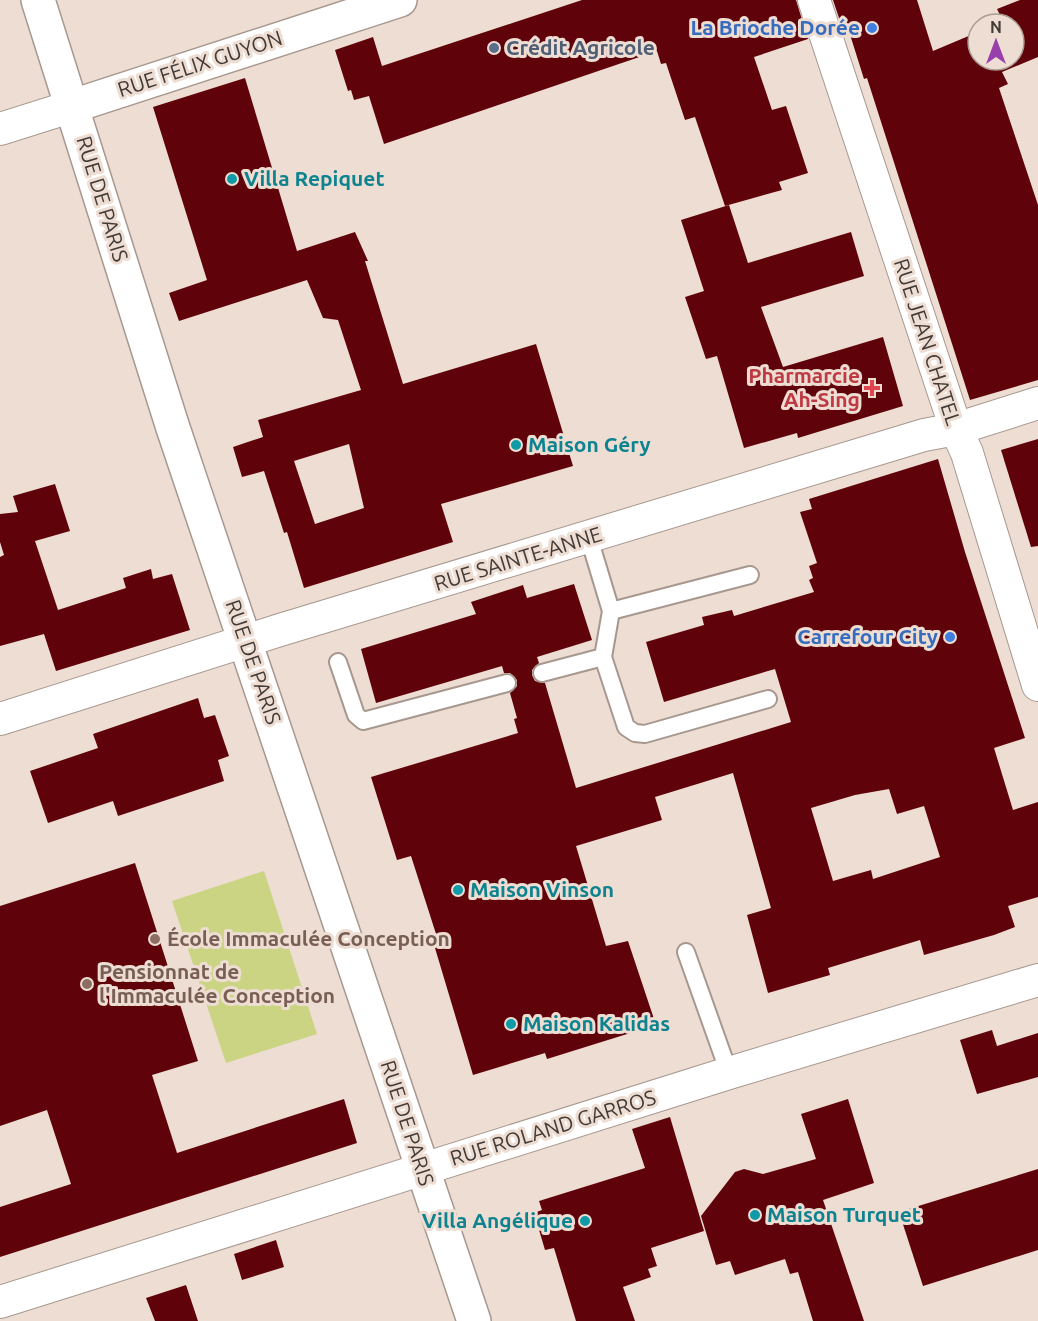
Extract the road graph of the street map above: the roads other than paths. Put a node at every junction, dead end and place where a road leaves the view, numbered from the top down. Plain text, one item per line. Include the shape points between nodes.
1 (38, 0) edge
2 (400, 0) edge
3 (814, 0) edge
4 (73, 106) junction
5 (0, 129) edge
6 (1038, 403) edge
7 (956, 429) junction
8 (589, 538) junction
9 (750, 575) dead end
10 (612, 611) junction
11 (246, 641) junction
12 (603, 657) junction
13 (338, 662) dead end
14 (542, 673) dead end
15 (507, 683) dead end
16 (1038, 685) edge
17 (768, 699) dead end
18 (0, 720) edge
19 (686, 952) dead end
20 (1038, 980) edge
21 (729, 1073) junction
22 (422, 1169) junction
23 (0, 1302) edge
24 (474, 1321) edge

1 - 4 main road, RUE DE PARIS
2 - 4 main road, RUE FÉLIX GUYON
3 - 7 street, RUE JEAN CHATEL
4 - 5 street, RUE FÉLIX GUYON
4 - 11 main road, RUE DE PARIS via 173,428
6 - 7 street, RUE SAINTE-ANNE
7 - 8 street, RUE SAINTE-ANNE via 924,435
7 - 16 street, RUE JEAN CHATEL via 967,453
8 - 10 lane
8 - 11 street, RUE SAINTE-ANNE
9 - 10 lane
10 - 12 lane
11 - 18 street, RUE SAINTE-ANNE
11 - 22 main road, RUE DE PARIS
12 - 14 lane
12 - 17 lane via 626,727 635,733 645,734
13 - 15 lane via 356,715 363,721
19 - 21 lane
20 - 21 street, RUE ROLAND GARROS
21 - 22 street, RUE ROLAND GARROS
22 - 23 street, RUE ROLAND GARROS
22 - 24 main road, RUE DE PARIS

